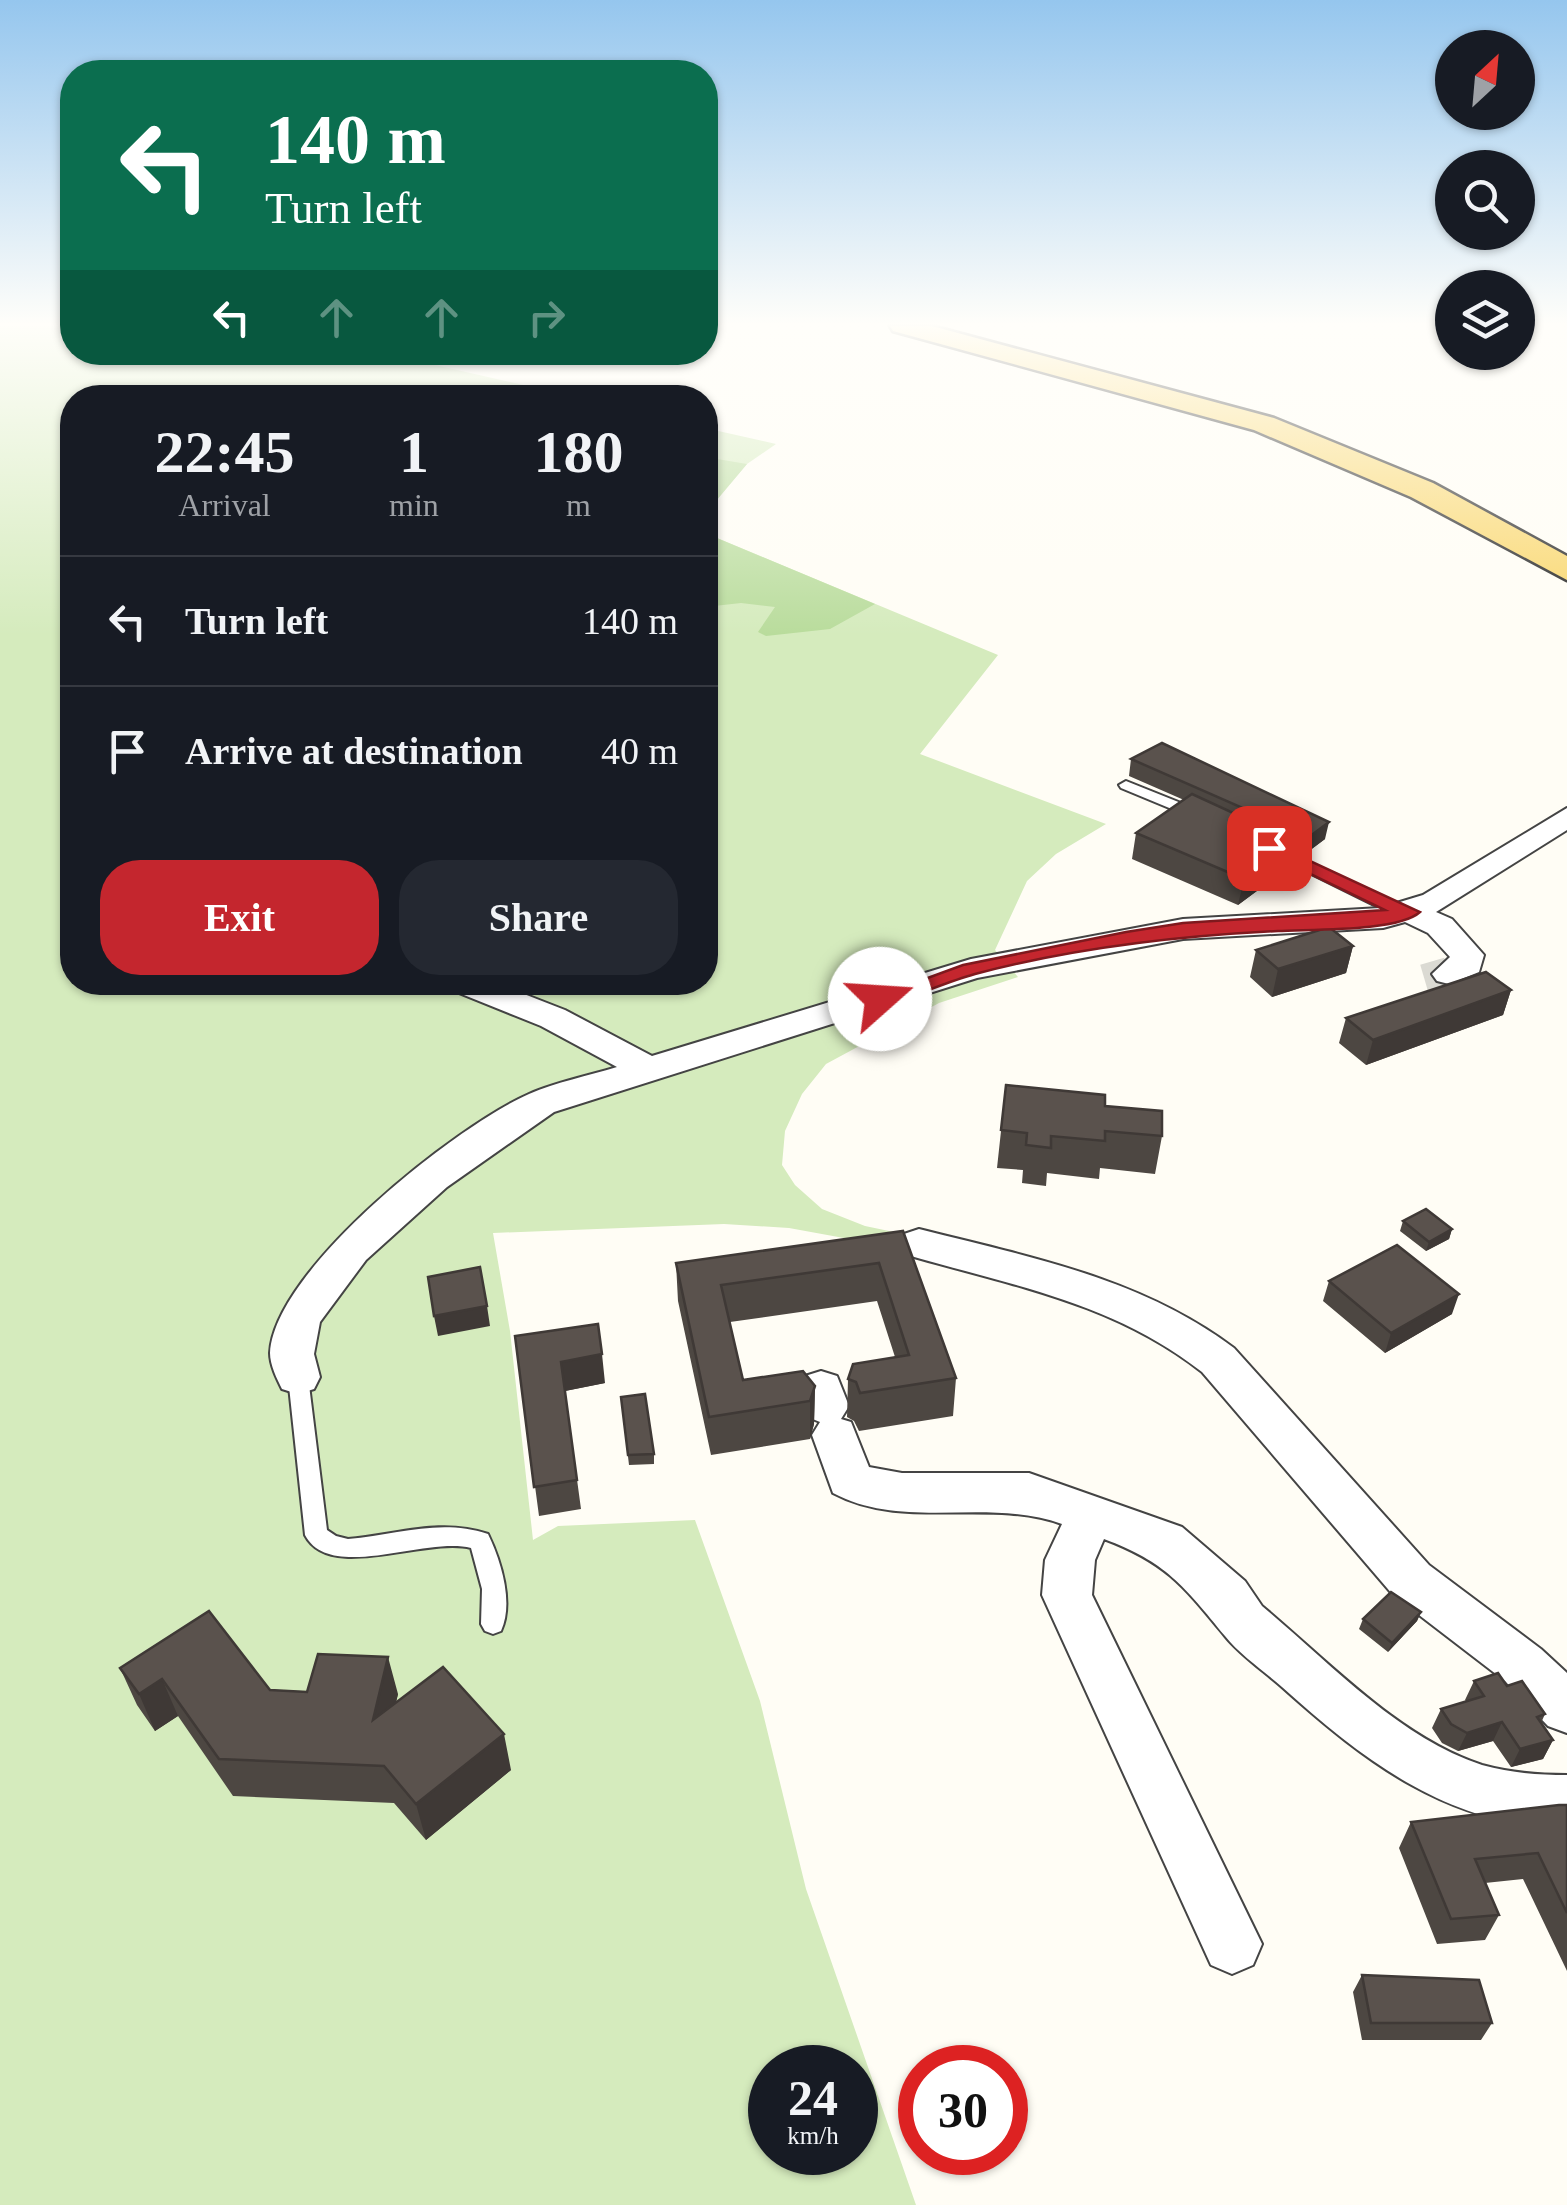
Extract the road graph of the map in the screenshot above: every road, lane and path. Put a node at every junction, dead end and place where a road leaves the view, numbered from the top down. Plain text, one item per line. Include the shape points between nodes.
1 (1276, 429) edge
2 (1567, 570) edge
3 (1126, 786) dead end
4 (1567, 816) edge
5 (1218, 824) edge
6 (1253, 839) edge
7 (1410, 912) junction
8 (1448, 974) dead end
9 (494, 995) edge
10 (644, 1067) junction
11 (919, 1244) dead end
12 (298, 1377) joint
13 (828, 1410) dead end
14 (1090, 1515) junction
15 (493, 1624) dead end
16 (1567, 1709) edge
17 (1567, 1802) edge
18 (1232, 1944) dead end

1 - 2 main road via 1422,490
3 - 5 lane
4 - 7 street
6 - 7 lane
7 - 8 street via 1440,926 1467,955 1467,965
7 - 10 street via 1183,930 1079,947 971,969
9 - 10 street
10 - 12 street via 540,1102 403,1202 340,1261 300,1320 292,1352
11 - 16 street via 1046,1278 1186,1332 1410,1580 1523,1665
12 - 15 lane via 316,1534 326,1545 343,1548 453,1532 480,1540 494,1589
13 - 14 street via 850,1479 867,1488 1029,1492
14 - 17 street via 1165,1541 1227,1596 1244,1622 1396,1746 1440,1773 1507,1799
14 - 18 street via 1070,1560 1067,1595

